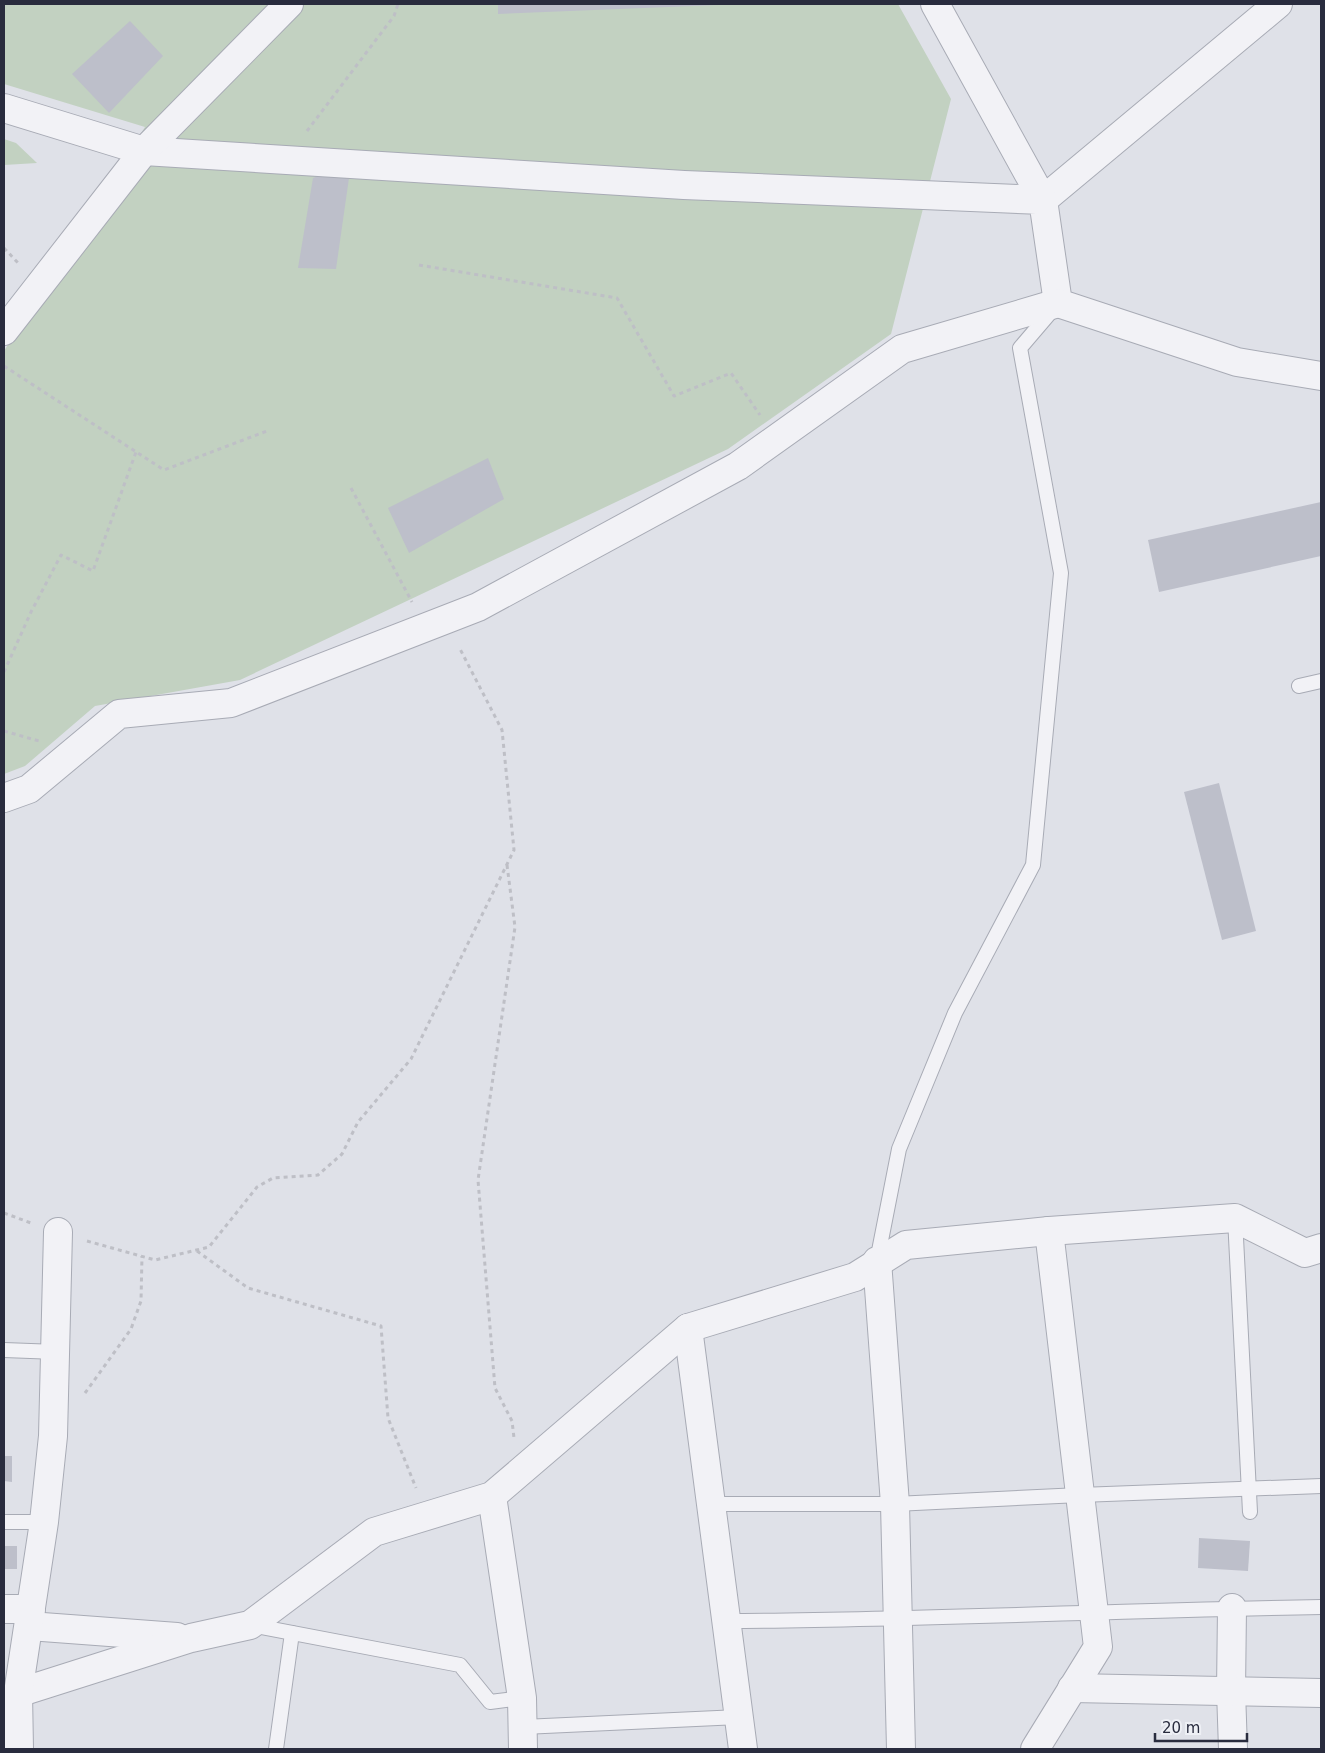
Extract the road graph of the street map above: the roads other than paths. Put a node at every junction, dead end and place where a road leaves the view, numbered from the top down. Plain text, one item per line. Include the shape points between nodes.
1 (289, 4) edge
2 (935, 4) edge
3 (1278, 4) edge
4 (4, 108) edge
5 (144, 151) junction
6 (1043, 200) junction
7 (1058, 304) junction
8 (4, 331) edge
9 (1321, 376) edge
10 (1321, 681) edge
11 (1298, 686) dead end
12 (4, 798) edge
13 (1235, 1218) junction
14 (1049, 1230) junction
15 (58, 1232) road end
16 (1321, 1248) edge
17 (877, 1261) junction
18 (688, 1328) junction
19 (4, 1350) edge
20 (57, 1352) junction
21 (1321, 1486) edge
22 (1248, 1489) junction
23 (1080, 1495) junction
24 (492, 1496) junction
25 (711, 1504) junction
26 (895, 1504) junction
27 (1250, 1512) dead end
28 (4, 1522) edge
29 (44, 1522) junction
30 (1321, 1607) edge
31 (1232, 1608) junction
32 (4, 1609) edge
33 (1094, 1612) junction
34 (30, 1618) junction
35 (898, 1620) junction
36 (726, 1621) junction
37 (250, 1625) junction
38 (292, 1633) junction
39 (191, 1638) junction
40 (1072, 1688) junction
41 (1231, 1692) junction
42 (18, 1693) junction
43 (1321, 1693) edge
44 (522, 1698) junction
45 (739, 1718) junction
46 (523, 1738) edge
47 (19, 1749) edge
48 (276, 1749) edge
49 (743, 1749) edge
50 (901, 1749) edge
51 (1035, 1749) edge
52 (1233, 1749) edge

1 - 5 street
2 - 6 street
3 - 6 street
4 - 5 street
5 - 6 street via 684,185
5 - 8 street
6 - 7 street
7 - 9 street via 1237,362
7 - 12 street via 902,349 738,466 478,607 232,703 119,714 29,789
7 - 17 lane via 1020,348 1061,573 1033,865 955,1013 899,1149
10 - 11 lane
13 - 14 street
13 - 16 street via 1305,1253
13 - 22 lane
14 - 17 street via 906,1245
14 - 23 street
15 - 20 street
17 - 18 street via 855,1276
17 - 26 street
18 - 24 street
18 - 25 street
19 - 20 lane
20 - 29 street
21 - 22 lane
22 - 23 lane
22 - 27 lane
23 - 26 lane
23 - 33 street
24 - 37 street via 374,1532
24 - 44 street
25 - 26 lane
25 - 36 street
26 - 35 street
28 - 29 lane
29 - 34 street
30 - 31 lane
31 - 33 lane
31 - 41 street
32 - 34 street
33 - 35 lane
33 - 40 street via 1098,1647
34 - 39 street
34 - 42 street
35 - 36 lane
35 - 50 street
36 - 45 street
37 - 38 lane
37 - 39 street
38 - 44 lane via 460,1665 490,1702
38 - 48 lane
39 - 42 street
40 - 41 street
40 - 51 street
41 - 43 street
41 - 52 street
42 - 47 street
44 - 46 street
45 - 46 lane
45 - 49 street

